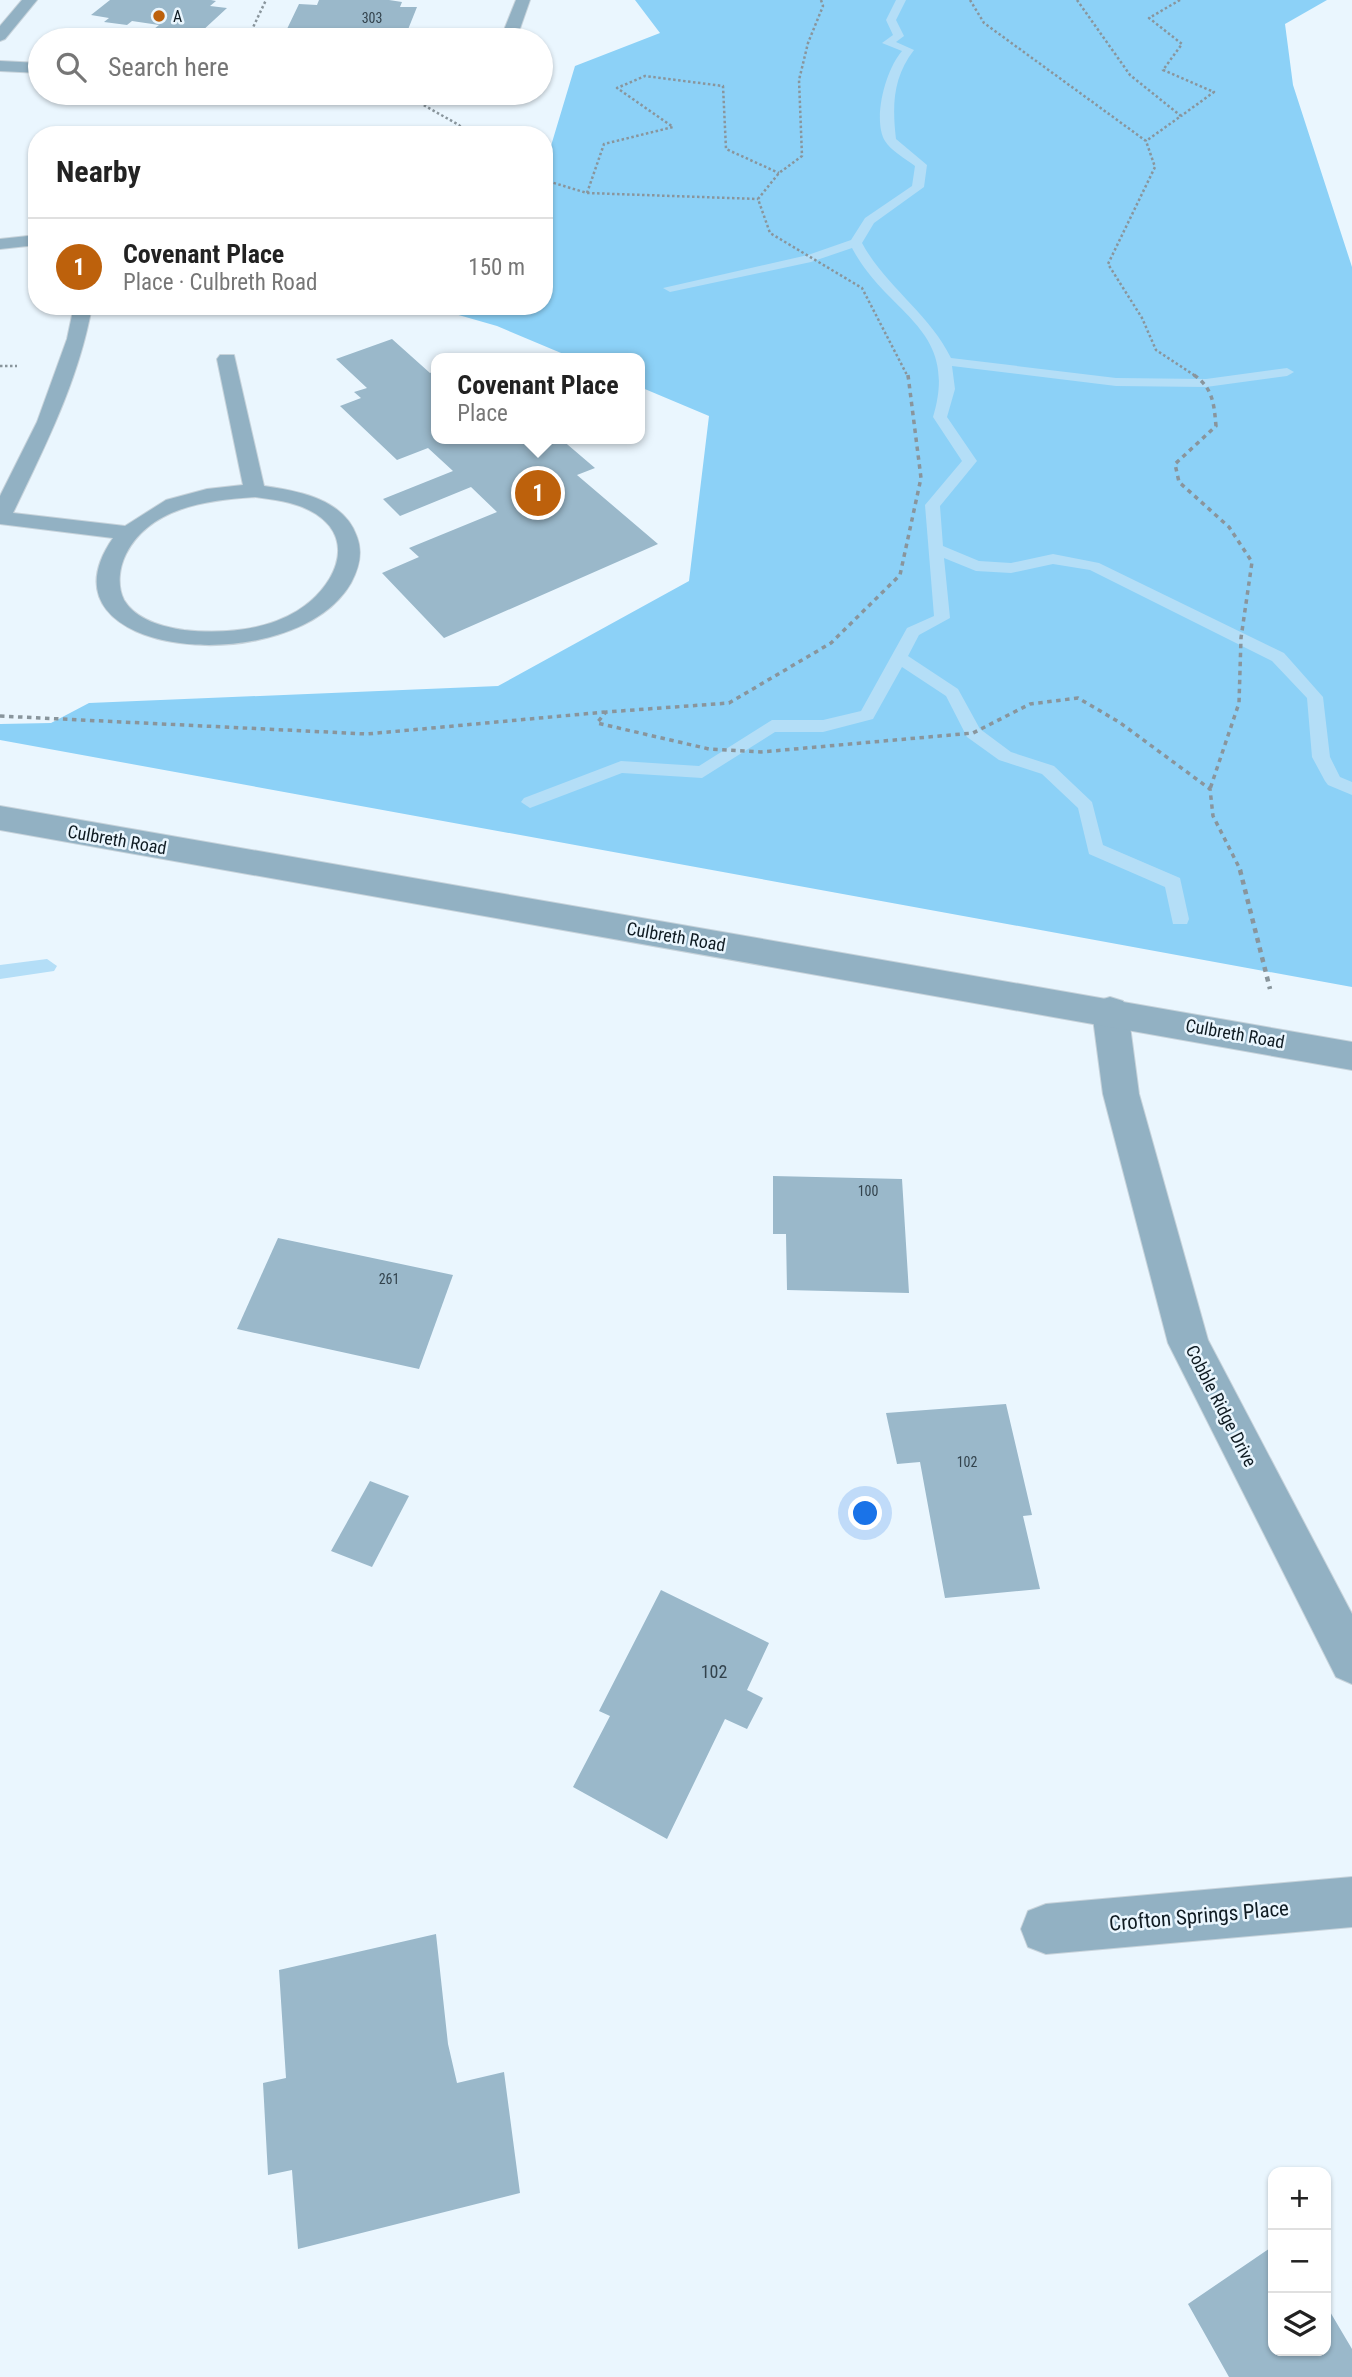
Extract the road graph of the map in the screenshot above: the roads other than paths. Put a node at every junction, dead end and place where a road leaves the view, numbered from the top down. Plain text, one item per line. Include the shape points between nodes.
1 (30, 0) edge
2 (523, 0) edge
3 (512, 28) edge
4 (0, 36) edge
5 (0, 66) edge
6 (28, 67) edge
7 (28, 241) edge
8 (0, 244) edge
9 (81, 315) edge
10 (227, 359) dead end
11 (255, 491) junction
12 (1, 518) edge
13 (127, 533) junction
14 (0, 818) edge
15 (1110, 1011) junction
16 (1352, 1056) edge
17 (1352, 1661) edge
18 (1352, 1902) edge
19 (1046, 1929) dead end

1 - 4 lane
2 - 3 lane
5 - 6 lane
7 - 8 lane
9 - 12 lane via 47,422
10 - 11 lane
11 - 13 lane via 207,495 173,506
11 - 13 lane via 286,495 334,518 347,536 351,557 345,578 328,599 304,617 272,630 201,640 166,635 139,624 118,608 107,589 106,568
12 - 13 lane
14 - 15 street, Culbreth Road
15 - 16 street, Culbreth Road
15 - 17 street, Cobble Ridge Drive via 1121,1094 1188,1343
18 - 19 street, Crofton Springs Place

